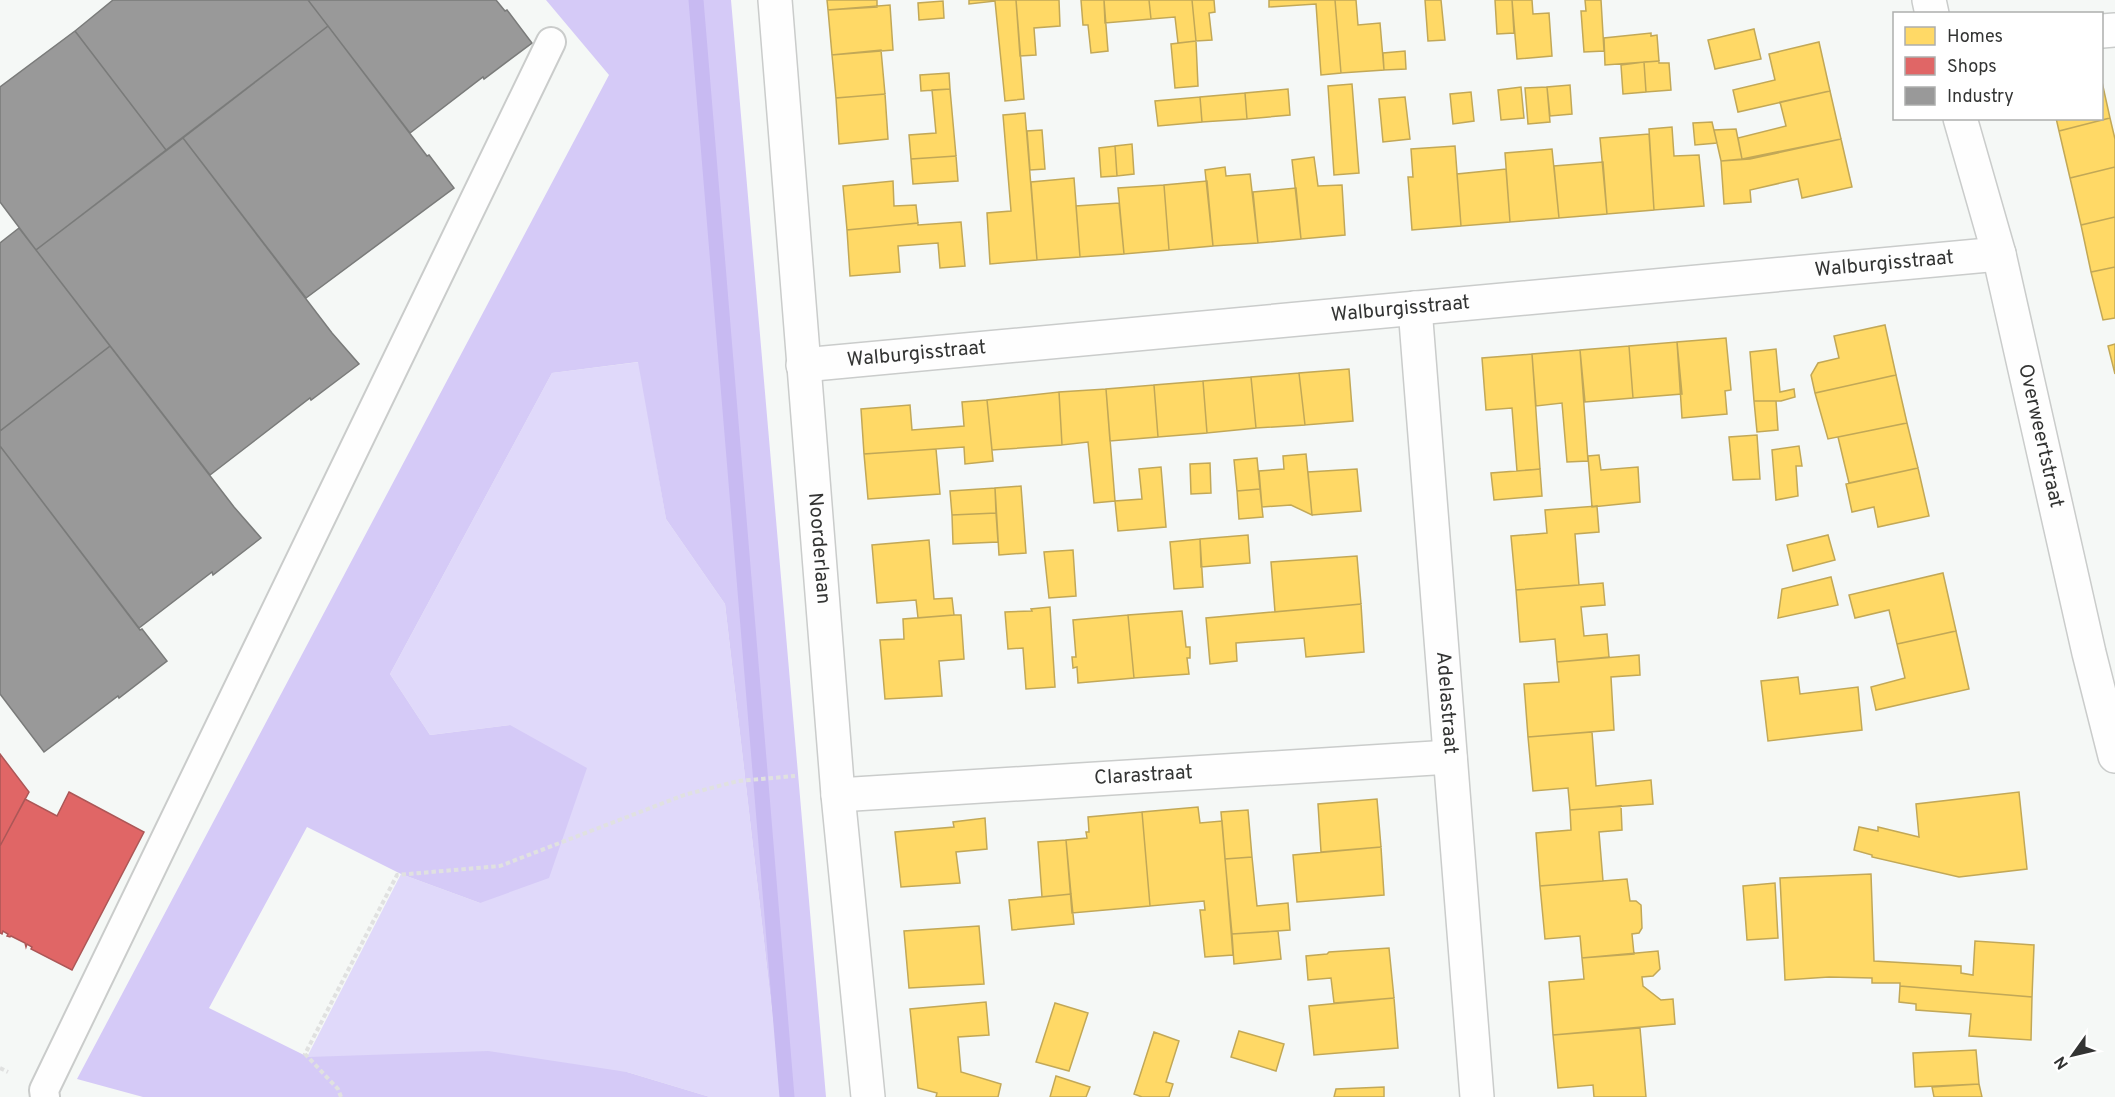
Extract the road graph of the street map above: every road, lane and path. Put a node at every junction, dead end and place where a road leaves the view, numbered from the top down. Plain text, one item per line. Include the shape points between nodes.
1 (775, 0) edge
2 (550, 42) dead end
3 (1961, 120) edge
4 (1999, 254) junction
5 (1415, 308) junction
6 (803, 365) junction
7 (2102, 652) edge
8 (2115, 756) edge
9 (1450, 757) junction
10 (805, 775) dead end
11 (838, 795) junction
12 (45, 1097) edge
13 (341, 1097) edge
14 (868, 1097) edge
15 (1477, 1097) edge

1 - 6 street, Noorderlaan
2 - 12 lane via 49,1079
3 - 4 street, Overweertstraat
4 - 5 street, Walburgisstraat
4 - 7 street, Overweertstraat
5 - 6 street, Walburgisstraat
5 - 9 street, Adelastraat
6 - 11 street, Noorderlaan
7 - 8 street, Overweertstraat
9 - 11 street, Clarastraat
9 - 15 street, Adelastraat
10 - 13 path via 738,781 684,795 500,866 397,875 305,1054
11 - 14 street, Noorderlaan

